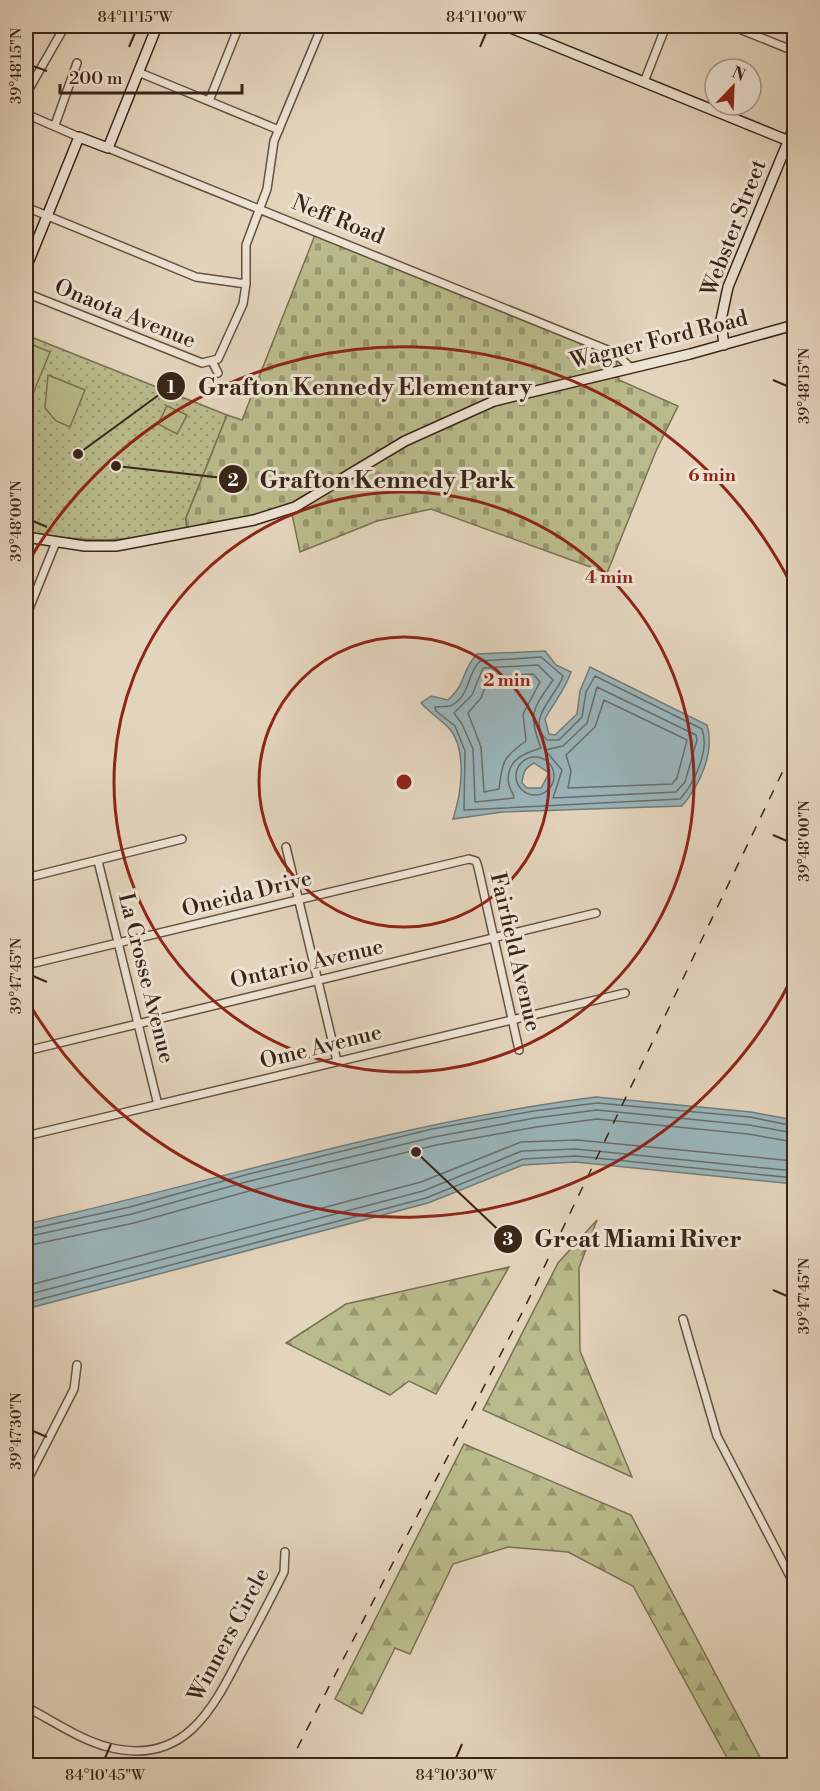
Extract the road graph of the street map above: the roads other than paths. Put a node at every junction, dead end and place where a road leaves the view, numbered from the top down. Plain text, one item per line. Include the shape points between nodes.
1 (65, 26) edge
2 (158, 26) edge
3 (240, 26) edge
4 (322, 26) edge
5 (506, 26) edge
6 (666, 26) edge
7 (732, 26) edge
8 (795, 51) edge
9 (77, 63) dead end
10 (138, 72) junction
11 (644, 82) junction
12 (26, 94) edge
13 (208, 101) junction
14 (26, 114) edge
15 (55, 125) junction
16 (795, 127) edge
17 (279, 130) junction
18 (79, 137) junction
19 (789, 141) junction
20 (108, 148) junction
21 (26, 207) edge
22 (259, 209) junction
23 (46, 216) junction
24 (26, 268) edge
25 (246, 284) junction
26 (26, 293) edge
27 (795, 325) edge
28 (724, 345) junction
29 (213, 363) junction
30 (631, 368) junction
31 (218, 373) dead end
32 (26, 537) edge
33 (56, 542) junction
34 (26, 616) edge
35 (182, 839) dead end
36 (286, 847) dead end
37 (98, 861) junction
38 (476, 861) joint
39 (26, 878) edge
40 (299, 900) junction
41 (596, 913) dead end
42 (493, 939) junction
43 (118, 943) junction
44 (26, 965) edge
45 (318, 980) junction
46 (625, 993) dead end
47 (512, 1020) junction
48 (136, 1023) junction
49 (519, 1050) dead end
50 (26, 1051) edge
51 (337, 1061) junction
52 (158, 1105) junction
53 (26, 1136) edge
54 (682, 1319) dead end
55 (77, 1365) dead end
56 (26, 1483) edge
57 (285, 1551) dead end
58 (795, 1584) edge
59 (26, 1707) edge

1 - 12 street
2 - 10 street
3 - 13 street
4 - 17 street
5 - 11 street
6 - 11 street
7 - 8 street
9 - 15 street
10 - 13 street
10 - 20 street
11 - 19 street
13 - 17 street
14 - 15 street, Neff Road
15 - 18 street, Neff Road
16 - 19 street, Webster Street
17 - 22 street
18 - 20 street, Neff Road
18 - 23 street
19 - 28 street, Webster Street via 726,295 721,320
20 - 22 street, Neff Road
21 - 23 street
22 - 25 street via 246,245
22 - 30 street, Neff Road via 615,353
23 - 24 street
23 - 25 street via 196,277
25 - 29 street via 231,334 222,355
26 - 29 street, Onaota Avenue via 202,363
27 - 28 street, Wagner Ford Road
28 - 30 street, Wagner Ford Road
29 - 31 street
30 - 33 street, Wagner Ford Road via 526,392 469,410 405,441 309,500 279,513 141,543 102,547
32 - 33 street, Wagner Ford Road
33 - 34 street
35 - 37 street
36 - 40 street
37 - 39 street
37 - 43 street, La Crosse Avenue
38 - 40 street, Oneida Drive via 464,859
38 - 42 street, Fairfield Avenue
40 - 43 street, Oneida Drive
40 - 45 street
41 - 42 street, Ontario Avenue
42 - 45 street, Ontario Avenue
42 - 47 street, Fairfield Avenue
43 - 44 street, Oneida Drive
43 - 48 street, La Crosse Avenue
45 - 48 street, Ontario Avenue
45 - 51 street
46 - 47 street, Ome Avenue
47 - 49 street, Fairfield Avenue
47 - 51 street, Ome Avenue
48 - 50 street, Ontario Avenue
48 - 52 street, La Crosse Avenue
51 - 52 street, Ome Avenue
52 - 53 street, Ome Avenue
54 - 58 street via 717,1436
55 - 56 street via 74,1389
57 - 59 street, Winners Circle via 284,1572 216,1703 199,1724 179,1739 150,1749 111,1748

